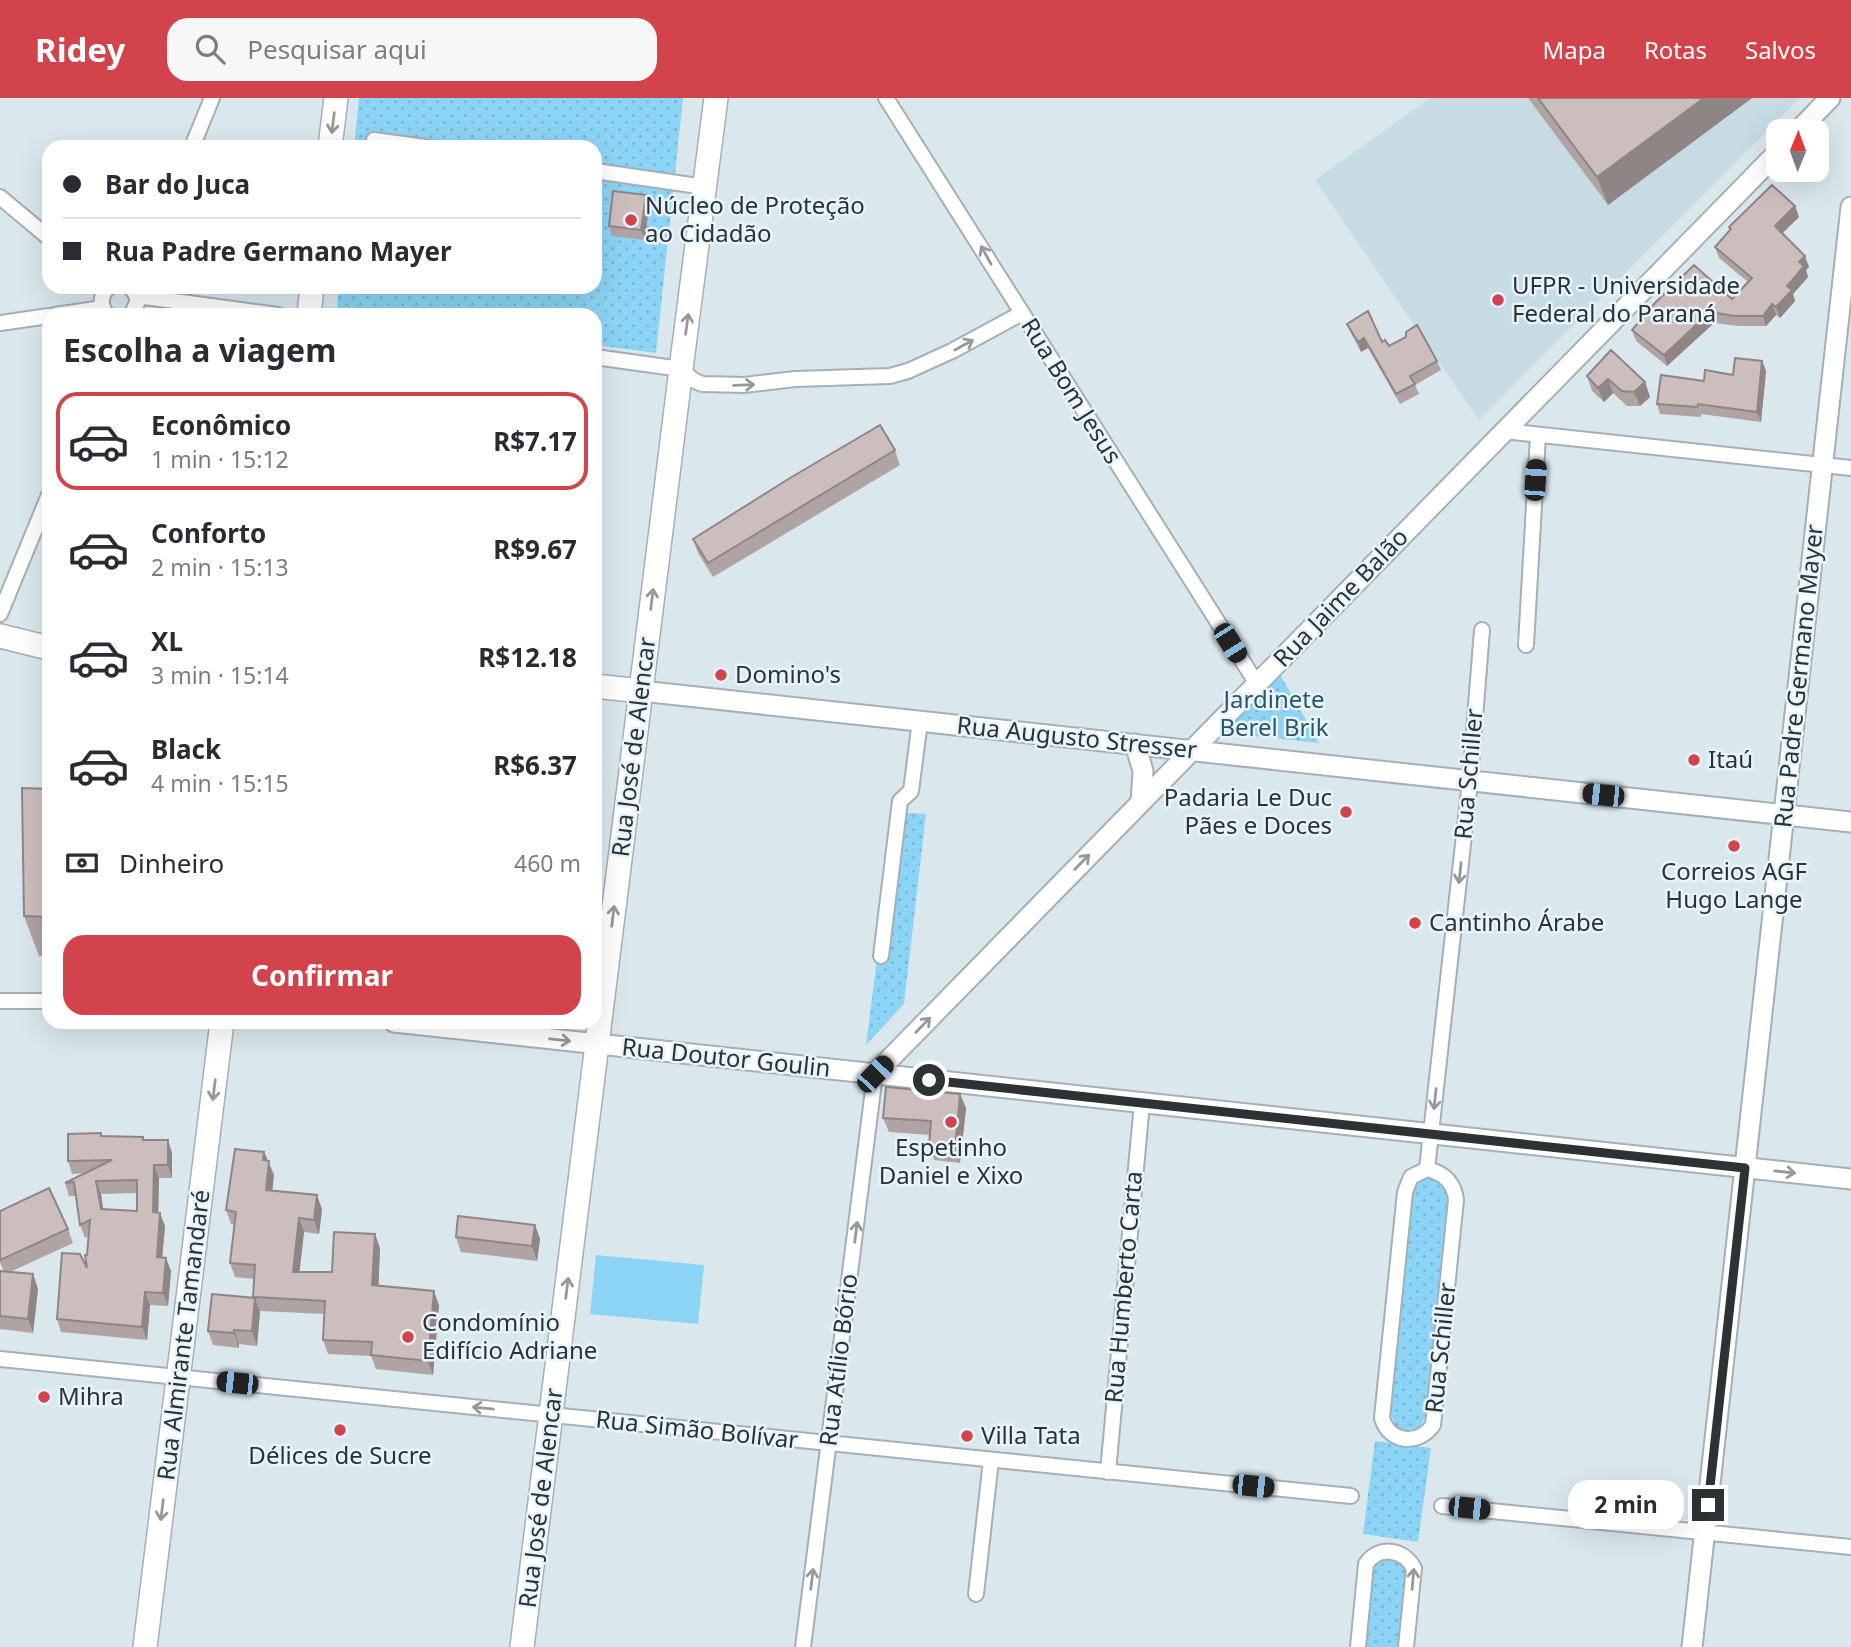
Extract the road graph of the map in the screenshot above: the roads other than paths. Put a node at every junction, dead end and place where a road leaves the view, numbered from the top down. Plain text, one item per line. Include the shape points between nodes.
1 (212, 98) edge
2 (336, 98) edge
3 (716, 98) edge
4 (886, 98) edge
5 (1830, 98) edge
6 (1810, 119) edge
7 (195, 140) edge
8 (331, 140) edge
9 (1766, 164) edge
10 (602, 173) edge
11 (705, 187) junction
12 (0, 197) edge
13 (1851, 207) edge
14 (42, 232) edge
15 (157, 294) edge
16 (238, 308) edge
17 (1022, 313) junction
18 (42, 317) edge
19 (0, 323) edge
20 (602, 358) edge
21 (681, 369) junction
22 (1504, 431) junction
23 (1538, 435) junction
24 (1823, 465) junction
25 (1851, 467) edge
26 (42, 512) edge
27 (0, 614) edge
28 (1482, 630) dead end
29 (0, 636) edge
30 (1526, 645) dead end
31 (42, 646) edge
32 (42, 648) edge
33 (0, 651) edge
34 (1257, 684) junction
35 (602, 687) edge
36 (641, 691) junction
37 (920, 721) junction
38 (1135, 744) junction
39 (1192, 750) junction
40 (1470, 780) junction
41 (1141, 802) junction
42 (1784, 814) junction
43 (1851, 822) edge
44 (881, 956) dead end
45 (0, 1001) edge
46 (42, 1001) edge
47 (602, 1004) edge
48 (221, 1029) edge
49 (459, 1029) edge
50 (599, 1029) edge
51 (597, 1044) junction
52 (875, 1074) junction
53 (1142, 1103) junction
54 (1431, 1134) junction
55 (1745, 1168) junction
56 (1427, 1169) junction
57 (1851, 1179) edge
58 (0, 1359) edge
59 (179, 1377) junction
60 (551, 1415) junction
61 (829, 1443) junction
62 (991, 1460) junction
63 (1108, 1472) junction
64 (1352, 1496) dead end
65 (1441, 1506) dead end
66 (1705, 1532) junction
67 (1851, 1547) edge
68 (975, 1594) dead end
69 (145, 1647) edge
70 (522, 1647) edge
71 (803, 1647) edge
72 (1358, 1647) edge
73 (1406, 1647) edge
74 (1692, 1647) edge

1 - 7 street
2 -> 8 main road
3 - 11 main road, Rua José de Alencar
17 -> 4 street, Rua Bom Jesus
5 - 6 street
9 - 22 street, Rua Jaime Balão
10 - 11 street
21 -> 11 main road, Rua José de Alencar
12 - 14 street
13 - 24 street, Rua Padre Germano Mayer
15 - 16 street
21 -> 17 street via 702,384 731,385 890,376 941,356
17 - 34 street, Rua Bom Jesus
18 - 19 street
20 - 21 street
36 -> 21 main road, Rua José de Alencar
22 - 23 street
22 - 34 street, Rua Jaime Balão
23 - 24 street
23 - 30 street
24 - 25 street
24 - 42 street, Rua Padre Germano Mayer
26 - 27 street
28 - 40 street, Rua Schiller
29 - 31 main road
32 - 33 main road
34 - 39 street, Rua Jaime Balão
35 - 36 main road, Rua Augusto Stresser
36 - 37 street, Rua Augusto Stresser
47 -> 36 main road, Rua José de Alencar
37 - 38 street, Rua Augusto Stresser
37 - 44 street via 911,791 900,802
38 - 39 street, Rua Augusto Stresser
38 - 41 street via 1143,772
39 - 40 street, Rua Augusto Stresser
39 - 41 street, Rua Jaime Balão
40 - 42 street, Rua Augusto Stresser
40 -> 54 street, Rua Schiller
52 -> 41 street, Rua Jaime Balão
42 - 43 street, Rua Augusto Stresser
42 - 55 street, Rua Padre Germano Mayer
45 - 46 street
48 -> 59 main road, Rua Almirante Tamandaré
49 -> 51 street, Rua Doutor Goulin
51 -> 50 main road, Rua José de Alencar
51 - 52 street, Rua Doutor Goulin
60 -> 51 main road, Rua José de Alencar
52 - 53 street, Rua Doutor Goulin
61 -> 52 street, Rua Atílio Bório
53 - 54 street, Rua Doutor Goulin
53 - 63 street, Rua Humberto Carta
54 - 55 street, Rua Doutor Goulin
54 - 56 street, Rua Schiller
55 -> 57 street, Rua Doutor Goulin
55 - 66 street, Rua Padre Germano Mayer
56 - 56 street, Rua Schiller via 1411,1177 1405,1192 1382,1418 1391,1434 1407,1439 1421,1436 1433,1425 1456,1200 1446,1177
58 - 59 street, Rua Simão Bolívar
60 -> 59 street, Rua Simão Bolívar
59 -> 69 main road, Rua Almirante Tamandaré
60 - 61 street, Rua Simão Bolívar
60 - 70 main road, Rua José de Alencar
61 - 62 street, Rua Simão Bolívar
71 -> 61 street, Rua Atílio Bório
62 - 63 street, Rua Simão Bolívar
62 - 68 street
63 - 64 street, Rua Simão Bolívar
65 - 66 street
66 - 67 street
66 - 74 street, Rua Padre Germano Mayer
73 -> 72 street via 1414,1568 1409,1559 1390,1551 1378,1553 1366,1564

